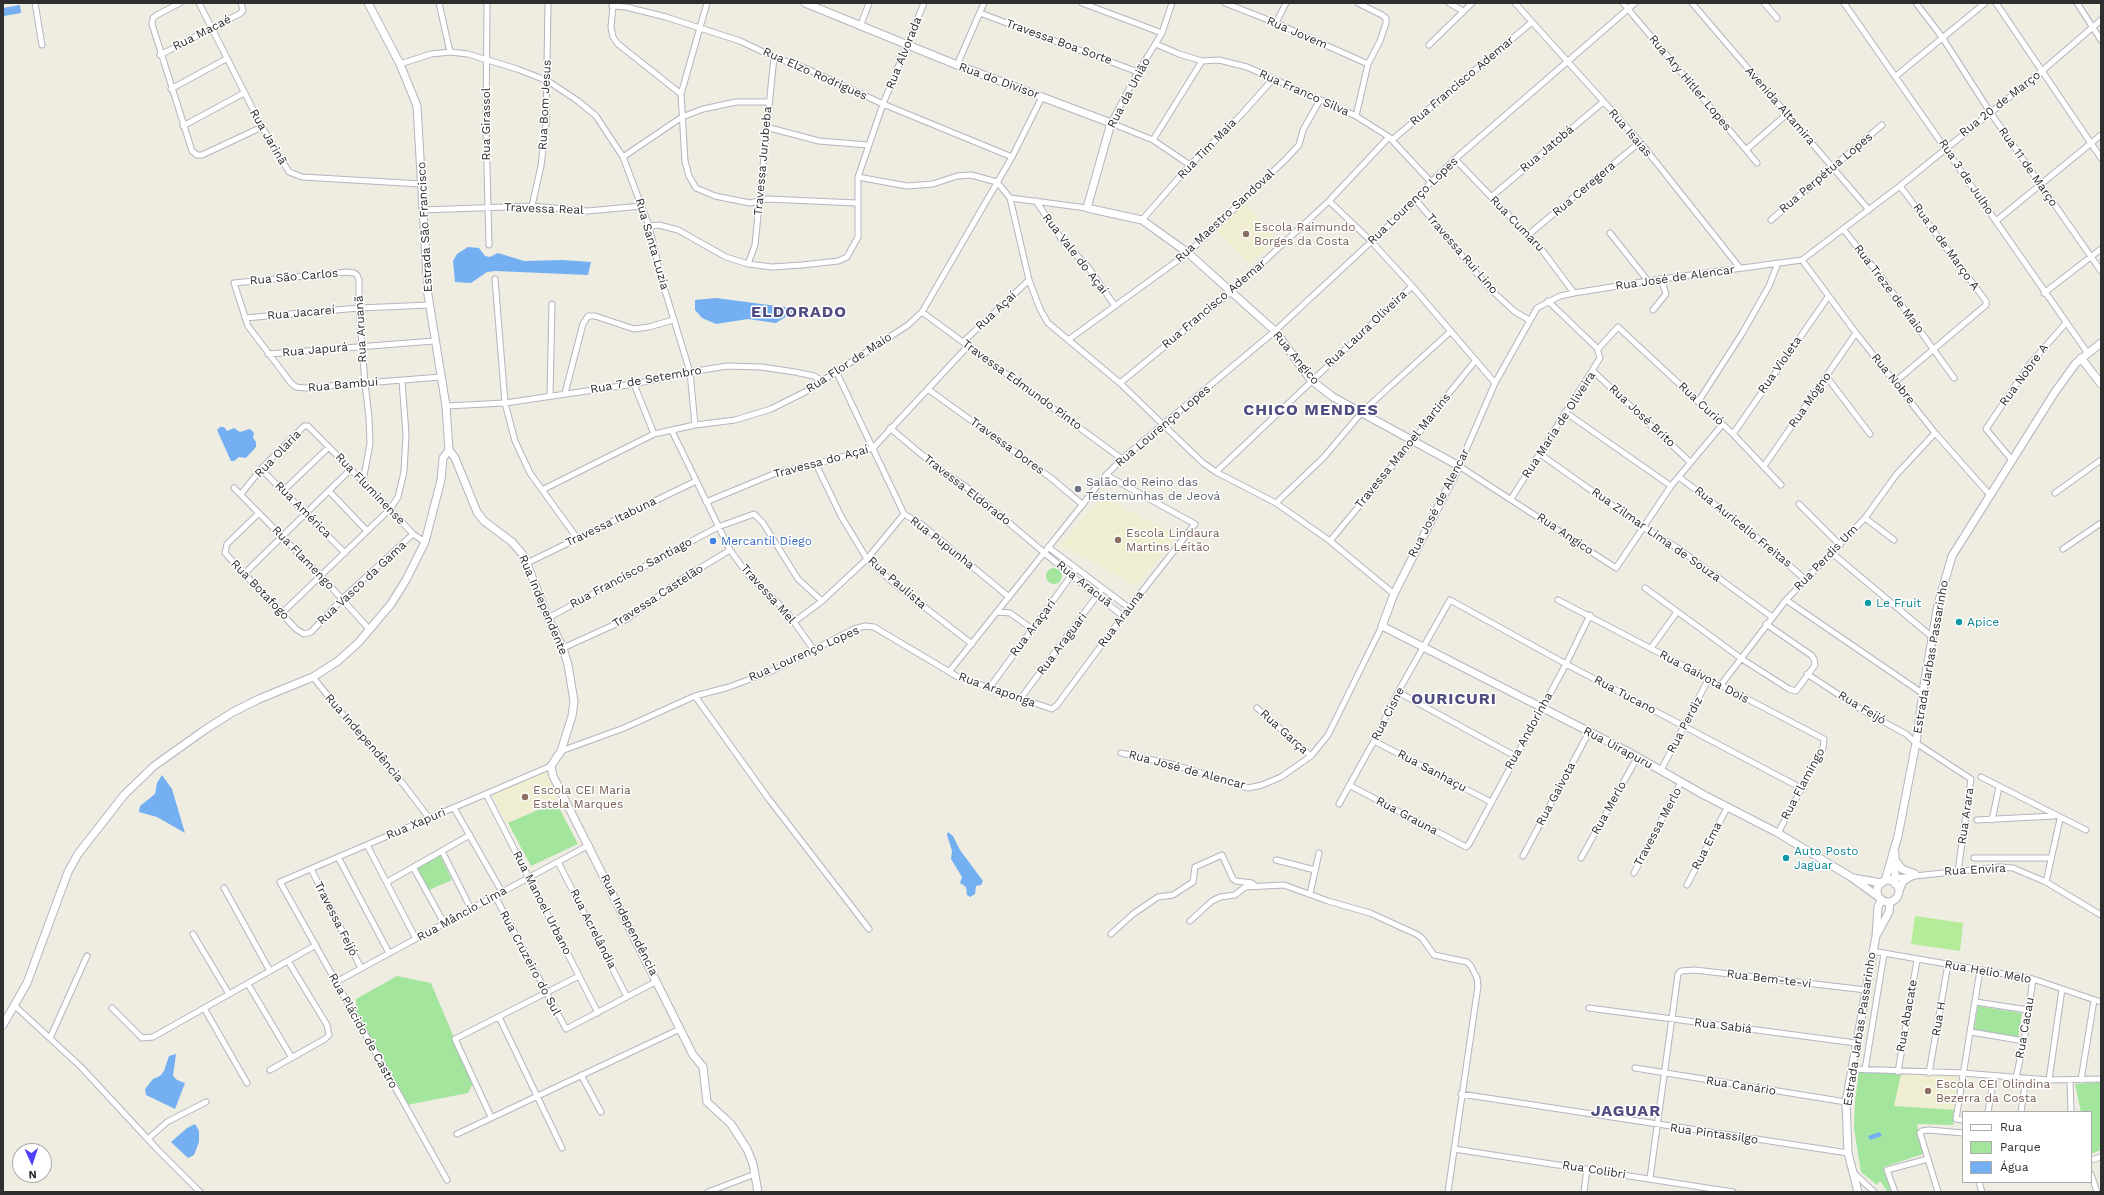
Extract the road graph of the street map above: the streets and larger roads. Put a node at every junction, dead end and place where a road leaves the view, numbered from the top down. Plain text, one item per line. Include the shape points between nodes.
1 (35, 3) edge
2 (180, 3) edge
3 (199, 3) edge
4 (241, 3) edge
5 (368, 3) edge
6 (439, 3) edge
7 (487, 3) edge
8 (548, 3) edge
9 (707, 3) edge
10 (805, 3) edge
11 (869, 3) edge
12 (924, 3) edge
13 (984, 3) edge
14 (1082, 3) edge
15 (1172, 3) edge
16 (1225, 3) edge
17 (1286, 3) edge
18 (1358, 3) edge
19 (1449, 3) edge
20 (1472, 3) edge
21 (1515, 3) edge
22 (1623, 3) edge
23 (1635, 3) edge
24 (1692, 3) edge
25 (1764, 3) edge
26 (1844, 3) edge
27 (1916, 3) edge
28 (1985, 3) edge
29 (1996, 3) edge
30 (2077, 3) edge
31 (613, 5) edge
32 (1628, 9) junction
33 (1463, 10) junction
34 (980, 13) junction
35 (1777, 18) dead end
36 (2101, 20) edge
37 (1532, 22) junction
38 (1276, 23) junction
39 (701, 26) junction
40 (860, 27) junction
41 (2093, 27) junction
42 (212, 28) junction
43 (1162, 33) junction
44 (1942, 37) junction
45 (2101, 40) edge
46 (1156, 44) junction
47 (42, 45) dead end
48 (1429, 45) dead end
49 (907, 46) junction
50 (450, 52) junction
51 (160, 55) junction
52 (774, 57) junction
53 (226, 58) junction
54 (487, 60) junction
55 (1202, 61) junction
56 (1567, 61) junction
57 (400, 64) junction
58 (1368, 64) junction
59 (957, 65) junction
60 (2042, 71) junction
61 (1138, 72) junction
62 (1896, 76) junction
63 (1273, 79) junction
64 (548, 81) junction
65 (171, 89) junction
66 (244, 93) junction
67 (681, 94) junction
68 (1042, 97) junction
69 (1320, 100) junction
70 (768, 102) junction
71 (1603, 102) junction
72 (883, 104) junction
73 (1990, 112) junction
74 (1787, 114) junction
75 (1356, 116) junction
76 (682, 117) junction
77 (1111, 123) junction
78 (1882, 125) dead end
79 (183, 126) junction
80 (262, 127) junction
81 (766, 127) junction
82 (2101, 135) edge
83 (1390, 139) junction
84 (1153, 140) junction
85 (1640, 142) junction
86 (2091, 143) junction
87 (868, 145) junction
88 (1946, 147) junction
89 (1747, 149) junction
90 (623, 157) junction
91 (1012, 157) junction
92 (2101, 158) edge
93 (1455, 159) junction
94 (1757, 163) dead end
95 (1190, 165) junction
96 (1833, 167) junction
97 (858, 177) junction
98 (997, 182) junction
99 (1431, 182) junction
100 (421, 184) junction
101 (2040, 185) junction
102 (1900, 186) junction
103 (1490, 197) junction
104 (1010, 198) junction
105 (760, 200) junction
106 (1416, 200) junction
107 (1036, 201) junction
108 (1329, 201) junction
109 (857, 203) junction
110 (532, 206) junction
111 (642, 206) junction
112 (487, 208) junction
113 (1087, 208) junction
114 (422, 210) junction
115 (1869, 210) junction
116 (1142, 220) junction
117 (1771, 220) dead end
118 (1996, 222) junction
119 (649, 226) junction
120 (1843, 229) junction
121 (1610, 233) dead end
122 (1528, 235) junction
123 (1371, 241) junction
124 (489, 246) dead end
125 (2101, 249) edge
126 (1188, 253) junction
127 (2092, 256) junction
128 (1802, 260) junction
129 (748, 264) junction
130 (1778, 264) junction
131 (1740, 268) junction
132 (2101, 271) edge
133 (354, 273) joint
134 (495, 279) dead end
135 (1661, 279) junction
136 (1029, 280) junction
137 (1648, 281) junction
138 (234, 283) joint
139 (1412, 286) junction
140 (1231, 292) junction
141 (1574, 293) junction
142 (2044, 293) junction
143 (1828, 297) junction
144 (1548, 301) junction
145 (552, 304) dead end
146 (430, 305) junction
147 (1115, 306) junction
148 (359, 308) junction
149 (1653, 310) dead end
150 (922, 312) junction
151 (245, 318) junction
152 (673, 320) junction
153 (1530, 320) junction
154 (2065, 324) junction
155 (1275, 331) junction
156 (1451, 331) junction
157 (1856, 333) junction
158 (1068, 340) junction
159 (434, 341) junction
160 (2101, 343) edge
161 (966, 344) junction
162 (362, 346) junction
163 (1598, 349) junction
164 (1935, 350) junction
165 (2087, 352) junction
166 (268, 354) junction
167 (2081, 358) junction
168 (1476, 360) junction
169 (836, 371) junction
170 (1593, 371) junction
171 (690, 372) junction
172 (1826, 376) junction
173 (441, 377) junction
174 (1954, 378) dead end
175 (821, 380) junction
176 (1311, 380) junction
177 (402, 381) junction
178 (1896, 382) junction
179 (365, 383) junction
180 (1120, 383) junction
181 (1495, 383) junction
182 (634, 384) junction
183 (2101, 384) edge
184 (929, 390) junction
185 (565, 393) junction
186 (550, 396) junction
187 (1698, 402) junction
188 (505, 403) junction
189 (446, 406) junction
190 (1362, 412) junction
191 (1565, 412) junction
192 (695, 425) junction
193 (1722, 425) junction
194 (1164, 426) junction
195 (890, 428) junction
196 (672, 431) junction
197 (1935, 433) junction
198 (654, 434) junction
199 (1732, 434) junction
200 (1870, 434) dead end
201 (317, 435) joint
202 (1414, 440) junction
203 (329, 447) junction
204 (873, 448) junction
205 (449, 450) junction
206 (1540, 454) junction
207 (1122, 459) junction
208 (2011, 459) junction
209 (2101, 460) edge
210 (1690, 462) junction
211 (816, 464) junction
212 (1459, 466) junction
213 (1764, 466) junction
214 (261, 469) junction
215 (351, 469) junction
216 (1216, 472) junction
217 (1106, 475) junction
218 (1679, 476) junction
219 (696, 481) junction
220 (363, 482) junction
221 (1780, 485) dead end
222 (1671, 486) junction
223 (234, 488) dead end
224 (284, 490) junction
225 (542, 490) junction
226 (329, 491) junction
227 (2055, 493) dead end
228 (241, 494) junction
229 (1989, 494) junction
230 (1511, 498) junction
231 (706, 502) junction
232 (1276, 503) junction
233 (1799, 504) dead end
234 (1083, 505) junction
235 (390, 509) junction
236 (259, 513) junction
237 (306, 513) junction
238 (904, 514) junction
239 (1865, 518) junction
240 (2101, 523) edge
241 (718, 527) junction
242 (1643, 527) junction
243 (367, 531) junction
244 (413, 534) junction
245 (282, 537) junction
246 (577, 538) junction
247 (1894, 540) dead end
248 (1330, 541) junction
249 (425, 542) junction
250 (1840, 545) junction
251 (1048, 547) junction
252 (2063, 549) dead end
253 (730, 550) junction
254 (1044, 552) junction
255 (345, 553) junction
256 (1832, 553) junction
257 (867, 559) junction
258 (527, 562) junction
259 (1076, 570) junction
260 (244, 574) junction
261 (321, 576) junction
262 (1072, 576) junction
263 (1806, 580) junction
264 (1645, 588) dead end
265 (1102, 589) junction
266 (1394, 594) junction
267 (1098, 596) junction
268 (1009, 597) junction
269 (342, 599) junction
270 (1450, 600) joint
271 (1558, 600) dead end
272 (1786, 600) junction
273 (822, 601) junction
274 (1129, 608) junction
275 (998, 612) junction
276 (1677, 612) junction
277 (282, 613) junction
278 (1590, 615) junction
279 (1123, 616) junction
280 (1772, 617) junction
281 (548, 618) junction
282 (794, 622) junction
283 (1766, 624) junction
284 (1382, 626) junction
285 (1032, 629) junction
286 (370, 630) junction
287 (311, 632) joint
288 (1932, 637) junction
289 (972, 644) junction
290 (1424, 647) junction
291 (563, 648) junction
292 (1651, 648) junction
293 (813, 649) junction
294 (1742, 659) junction
295 (1566, 664) junction
296 (949, 672) junction
297 (1807, 674) junction
298 (313, 677) junction
299 (1708, 680) junction
300 (1720, 686) junction
301 (990, 687) junction
302 (1398, 692) junction
303 (1922, 693) junction
304 (695, 696) junction
305 (1021, 698) junction
306 (1046, 708) joint
307 (1257, 708) dead end
308 (1542, 708) junction
309 (1684, 726) junction
310 (1588, 732) junction
311 (1820, 736) joint
312 (1374, 741) junction
313 (1916, 743) junction
314 (561, 751) junction
315 (1121, 753) dead end
316 (1311, 756) junction
317 (1515, 756) junction
318 (1637, 758) junction
319 (551, 766) junction
320 (1661, 770) junction
321 (1981, 777) dead end
322 (1681, 782) junction
323 (1349, 785) junction
324 (1998, 786) junction
325 (1801, 788) junction
326 (486, 794) junction
327 (1491, 802) junction
328 (1339, 804) dead end
329 (1728, 806) junction
330 (454, 808) junction
331 (2058, 817) junction
332 (429, 818) junction
333 (1977, 820) dead end
334 (1992, 820) junction
335 (2086, 830) dead end
336 (1778, 833) junction
337 (470, 835) junction
338 (367, 845) junction
339 (589, 845) junction
340 (1466, 847) joint
341 (1894, 850) junction
342 (442, 851) junction
343 (1319, 853) dead end
344 (1523, 856) dead end
345 (338, 857) junction
346 (1581, 858) dead end
347 (1974, 858) dead end
348 (2050, 858) junction
349 (1276, 860) dead end
350 (1896, 861) junction
351 (558, 862) junction
352 (413, 867) junction
353 (311, 869) junction
354 (1315, 870) junction
355 (1958, 871) junction
356 (1634, 873) dead end
357 (1915, 874) junction
358 (529, 877) junction
359 (1851, 877) junction
360 (1896, 880) junction
361 (1884, 881) junction
362 (280, 882) joint
363 (386, 882) junction
364 (2046, 882) junction
365 (1687, 885) dead end
366 (1255, 886) junction
367 (224, 888) dead end
368 (1899, 891) junction
369 (502, 892) junction
370 (1310, 894) junction
371 (495, 896) junction
372 (1880, 899) junction
373 (1890, 902) junction
374 (471, 909) junction
375 (2101, 915) edge
376 (1190, 921) dead end
377 (444, 924) junction
378 (870, 929) dead end
379 (194, 934) dead end
380 (1111, 934) dead end
381 (1876, 936) junction
382 (416, 939) junction
383 (316, 945) junction
384 (1872, 951) junction
385 (389, 953) junction
386 (1884, 954) junction
387 (87, 956) dead end
388 (1917, 960) junction
389 (288, 961) junction
390 (1948, 964) junction
391 (361, 968) junction
392 (1980, 970) junction
393 (270, 971) junction
394 (579, 976) junction
395 (2033, 979) junction
396 (657, 981) junction
397 (336, 982) junction
398 (248, 984) junction
399 (2062, 989) junction
400 (1866, 990) junction
401 (546, 993) junction
402 (229, 994) junction
403 (627, 997) junction
404 (2094, 1000) junction
405 (1976, 1002) junction
406 (2101, 1002) edge
407 (15, 1006) junction
408 (112, 1008) dead end
409 (204, 1008) junction
410 (1589, 1008) dead end
411 (2028, 1010) junction
412 (598, 1013) junction
413 (499, 1017) junction
414 (1671, 1019) junction
415 (3, 1025) edge
416 (680, 1029) junction
417 (1971, 1032) junction
418 (50, 1038) junction
419 (2024, 1041) junction
420 (1856, 1043) junction
421 (292, 1058) junction
422 (1635, 1068) dead end
423 (1852, 1069) junction
424 (270, 1070) dead end
425 (1865, 1070) junction
426 (1898, 1072) junction
427 (1929, 1073) junction
428 (1963, 1073) junction
429 (1665, 1074) junction
430 (581, 1075) junction
431 (1994, 1076) junction
432 (2016, 1078) junction
433 (2026, 1078) junction
434 (2101, 1079) edge
435 (2049, 1080) junction
436 (2070, 1080) junction
437 (2081, 1080) junction
438 (247, 1083) dead end
439 (1461, 1094) junction
440 (536, 1095) junction
441 (206, 1102) dead end
442 (1846, 1102) junction
443 (1988, 1111) edge
444 (2020, 1111) edge
445 (2071, 1111) edge
446 (601, 1112) dead end
447 (491, 1117) junction
448 (1962, 1120) edge
449 (1657, 1125) junction
450 (1962, 1133) edge
451 (457, 1134) dead end
452 (148, 1139) junction
453 (562, 1148) dead end
454 (1454, 1149) junction
455 (1848, 1153) junction
456 (1928, 1159) junction
457 (1587, 1169) junction
458 (1852, 1170) junction
459 (755, 1174) junction
460 (2092, 1176) edge
461 (1650, 1178) junction
462 (447, 1180) dead end
463 (2098, 1191) edge
464 (200, 1192) edge
465 (708, 1192) edge
466 (758, 1192) edge
467 (1448, 1192) edge
468 (1584, 1192) edge
469 (1733, 1192) edge
470 (1858, 1192) edge
471 (1874, 1192) edge
472 (1895, 1192) edge
473 (1938, 1192) edge

1 - 47 street
2 - 51 street via 153,18 152,24
3 - 42 street, Rua Jarinã
4 - 42 street, Rua Macaé via 241,13
5 - 57 street, Estrada São Francisco
6 - 50 street
7 - 54 street, Rua Girassol
8 - 64 street, Rua Bom Jesus
9 - 39 street
10 - 40 street, Rua do Divisor
11 - 40 street
12 - 49 street, Rua Alvorada
13 - 34 street
14 - 43 street
15 - 43 street, Rua da União
16 - 38 street, Rua Jovem
17 - 38 street
18 - 58 street via 1386,18 1380,41
19 - 33 street
20 - 33 street
21 - 37 street, Rua Isaias
22 - 32 street, Rua Ary Hitler Lopes
23 - 32 street, Rua Lourenço Lopes
24 - 74 street, Avenida Altamira
25 - 35 street
26 - 62 street, Rua 3 de Julho
27 - 44 street, Rua 11 de Março
28 - 44 street
29 - 60 street
30 - 41 street
31 - 39 street, Rua Elzo Rodrigues via 643,10
31 - 67 street via 611,27 618,44
32 - 56 street, Rua Lourenço Lopes
32 - 89 street, Rua Ary Hitler Lopes
33 - 48 street
34 - 59 street
34 - 61 street, Travessa Boa Sorte
36 - 41 street, Rua 20 de Março
37 - 56 street, Rua Isaias
37 - 83 street, Rua Francisco Ademar
38 - 58 street, Rua Jovem
39 - 52 street, Rua Elzo Rodrigues via 740,40
39 - 67 street
40 - 49 street, Rua do Divisor
41 - 45 street
41 - 60 street, Rua 20 de Março
42 - 51 street, Rua Macaé
42 - 53 street, Rua Jarinã
43 - 46 street, Rua da União
44 - 62 street
44 - 73 street, Rua 11 de Março
46 - 55 street, Rua Franco Silva
46 - 61 street, Rua da União
49 - 59 street, Rua do Divisor
49 - 72 street, Rua Alvorada
50 - 54 street, Rua Santa Luzia
50 - 57 street, Rua Santa Luzia via 431,54
51 - 65 street
52 - 70 street, Travessa Jurubeba
52 - 72 street, Rua Elzo Rodrigues via 805,68
53 - 65 street
53 - 66 street, Rua Jarinã
54 - 64 street, Rua Santa Luzia
54 - 112 street, Rua Girassol
55 - 63 street, Rua Franco Silva via 1219,60 1247,67
55 - 84 street
56 - 71 street, Rua Isaias
56 - 93 street, Rua Lourenço Lopes
57 - 100 street, Estrada São Francisco via 417,106
58 - 75 street
59 - 68 street, Rua do Divisor
60 - 73 street, Rua 20 de Março
60 - 86 street
61 - 77 street, Rua da União
62 - 88 street, Rua 3 de Julho
63 - 69 street, Rua Franco Silva
63 - 95 street, Rua Tim Maia
64 - 90 street, Rua Santa Luzia via 578,100 596,116
64 - 110 street, Rua Bom Jesus via 541,166
65 - 79 street
66 - 79 street
66 - 80 street, Rua Jarinã
67 - 76 street
68 - 77 street, Rua do Divisor
68 - 91 street, Rua Flor de Maio
69 - 75 street, Rua Franco Silva
69 - 126 street, Rua Maestro Sandoval via 1303,130 1299,145
70 - 76 street via 721,104
70 - 81 street, Travessa Jurubeba
71 - 85 street, Rua Isaias
71 - 103 street, Rua Jatobá
72 - 87 street, Rua Alvorada
72 - 91 street, Rua Elzo Rodrigues
73 - 88 street, Rua 20 de Março
73 - 101 street, Rua 11 de Março
74 - 89 street
74 - 96 street, Avenida Altamira
75 - 83 street, Rua Franco Silva
76 - 90 street
76 - 105 street via 685,161 696,188 714,196 750,203
77 - 84 street, Rua do Divisor
77 - 113 street, Rua da União
78 - 96 street, Rua Perpétua Lopes
79 - 80 street via 192,151 202,155
80 - 100 street, Rua Jarinã via 287,170 298,177
81 - 87 street via 819,141
81 - 105 street, Travessa Jurubeba
82 - 86 street
83 - 99 street, Rua Franco Silva
83 - 108 street, Rua Francisco Ademar
84 - 95 street, Rua do Divisor
85 - 122 street, Rua Ceregera
85 - 131 street, Rua Isaias
86 - 92 street
86 - 101 street
87 - 97 street, Rua Alvorada
88 - 102 street, Rua 20 de Março
88 - 118 street, Rua 3 de Julho
89 - 94 street, Rua Ary Hitler Lopes
90 - 111 street, Rua Santa Luzia
91 - 98 street, Rua Flor de Maio
93 - 99 street, Rua Lourenço Lopes
93 - 103 street, Rua Cumaru
95 - 116 street, Rua Tim Maia
96 - 115 street, Avenida Altamira
96 - 117 street, Rua Perpétua Lopes
97 - 98 street via 907,186 934,184 957,176 971,175
97 - 109 street, Rua Alvorada
98 - 104 street
98 - 150 street, Rua Flor de Maio
99 - 106 street, Rua Lourenço Lopes
100 - 114 street, Estrada São Francisco
101 - 118 street
101 - 127 street, Rua 11 de Março
102 - 115 street, Rua 20 de Março
102 - 164 street, Rua 8 de Março A via 1986,301 1983,309
103 - 122 street, Rua Cumaru
104 - 107 street, Rua Angico
104 - 136 street
105 - 109 street
105 - 129 street, Travessa Jurubeba via 755,245
106 - 123 street, Rua Lourenço Lopes
106 - 153 street, Travessa Rui Lino via 1488,286 1514,311
107 - 113 street, Rua Angico
107 - 147 street, Rua Vale do Açaí via 1062,240 1088,267
108 - 123 street
108 - 140 street, Rua Francisco Ademar
109 - 129 street, Rua Alvorada via 858,237 847,256 838,261 802,265 772,267
110 - 111 street, Travessa Real via 587,211
110 - 112 street, Travessa Real
111 - 119 street, Rua Santa Luzia
112 - 114 street, Travessa Real
112 - 124 street, Rua Girassol
113 - 116 street, Rua Angico
114 - 146 street, Estrada São Francisco
115 - 120 street, Rua 20 de Março
116 - 126 street, Rua Angico
118 - 142 street, Rua 3 de Julho
119 - 129 street, Rua Alvorada via 659,225 678,230 726,258
119 - 152 street, Rua Santa Luzia
120 - 128 street, Rua 20 de Março
120 - 164 street, Rua Treze de Maio
121 - 137 street
122 - 141 street, Rua Cumaru
123 - 139 street
123 - 155 street, Rua Lourenço Lopes
125 - 127 street
126 - 140 street, Rua Angico
126 - 147 street, Rua Maestro Sandoval
127 - 132 street, Rua 11 de Março
127 - 142 street
128 - 130 street, Rua José de Alencar
128 - 143 street, Rua Nobre
130 - 131 street, Rua José de Alencar
130 - 187 street via 1769,286 1743,332
131 - 135 street, Rua José de Alencar
133 - 138 street, Rua São Carlos
133 - 148 street, Rua Aruanã via 359,280
134 - 188 street
135 - 137 street, Rua José de Alencar
135 - 149 street via 1666,294
136 - 158 street via 1048,323
136 - 161 street, Rua Açaí
137 - 141 street, Rua José de Alencar
138 - 151 street, Rua Bambui
139 - 156 street
139 - 176 street, Rua Laura Oliveira
140 - 155 street, Rua Angico
140 - 180 street, Rua Francisco Ademar
141 - 144 street, Rua José de Alencar
142 - 154 street, Rua 3 de Julho
143 - 157 street, Rua Nobre
143 - 199 street, Rua Violeta
144 - 153 street, Rua José de Alencar via 1538,308
144 - 163 street
145 - 186 street
146 - 148 street, Rua Jacareí
146 - 159 street, Estrada São Francisco
147 - 158 street, Rua Maestro Sandoval
148 - 151 street, Rua Jacareí
148 - 162 street, Rua Aruanã
150 - 161 street, Travessa Edmundo Pinto
150 - 169 street, Rua Flor de Maio via 908,325
151 - 166 street, Rua Bambui
152 - 171 street, Rua Santa Luzia
152 - 185 street via 634,329 588,316 583,324
153 - 181 street, Rua José de Alencar
154 - 165 street, Rua 3 de Julho
154 - 208 street, Rua Nobre A via 2029,365 1986,429
155 - 176 street, Rua Angico
155 - 194 street, Rua Lourenço Lopes
156 - 168 street
156 - 190 street
157 - 172 street, Rua Mógno
157 - 178 street, Rua Nobre
158 - 180 street
159 - 162 street, Rua Japurá
159 - 173 street, Estrada São Francisco
160 - 165 street, Estrada Jarbas Passarinho
161 - 184 street, Travessa do Açaí
161 - 207 street, Travessa Edmundo Pinto
162 - 166 street, Rua Japurá
162 - 179 street, Rua Aruanã
163 - 170 street, Rua Maria de Oliveira via 1600,358
163 - 187 street, Rua Curió via 1618,327
164 - 174 street, Rua Treze de Maio
164 - 178 street
165 - 167 street, Estrada Jarbas Passarinho
166 - 179 street, Rua Bambui via 298,388
167 - 183 street
167 - 208 street, Estrada Jarbas Passarinho via 2055,392
168 - 181 street
168 - 202 street, Travessa Manoel Martins
169 - 175 street, Rua Flor de Maio
169 - 204 street, Rua Pupunha
170 - 191 street, Rua Maria de Oliveira
170 - 210 street, Rua José Brito
171 - 175 street, Rua 7 de Setembro via 727,366 761,367 814,376
171 - 182 street, Rua 7 de Setembro
171 - 192 street, Rua Santa Luzia
172 - 200 street
172 - 213 street, Rua Mógno
173 - 177 street, Rua Bambui
173 - 189 street, Estrada São Francisco
175 - 192 street, Rua Flor de Maio via 805,392 771,409 735,420
176 - 190 street, Rua Angico via 1332,397
176 - 216 street, Rua Laura Oliveira
177 - 179 street, Rua Bambui
177 - 235 street via 405,455 398,497
178 - 197 street, Rua Nobre
179 - 220 street, Rua Aruanã via 370,444
180 - 194 street
181 - 212 street, Rua José de Alencar
182 - 185 street, Rua 7 de Setembro
182 - 198 street
184 - 195 street, Travessa do Açaí
184 - 234 street, Travessa Dores via 1051,478
185 - 186 street, Rua 7 de Setembro
186 - 188 street, Rua 7 de Setembro
187 - 193 street, Rua Curió
188 - 189 street, Rua 7 de Setembro
188 - 225 street via 523,461
189 - 205 street, Estrada São Francisco
190 - 202 street, Rua Angico
190 - 232 street via 1324,457
191 - 206 street, Rua Maria de Oliveira
191 - 222 street
192 - 196 street, Rua Flor de Maio
193 - 199 street, Rua Curió
193 - 210 street
194 - 207 street, Rua Lourenço Lopes
194 - 216 street
195 - 204 street, Travessa do Açaí
195 - 254 street, Travessa Eldorado
196 - 198 street, Rua Flor de Maio
196 - 219 street, Travessa Mel
197 - 229 street, Rua Nobre
197 - 239 street, Rua Perdis Um via 1896,475
198 - 225 street, Rua Flor de Maio
199 - 213 street, Rua Curió
201 - 203 street, Rua Fluminense
201 - 214 street, Rua Olaria via 308,426 304,426
202 - 212 street, Rua Angico
202 - 248 street, Travessa Manoel Martins
203 - 215 street, Rua Fluminense
203 - 224 street
204 - 211 street, Travessa do Açaí
204 - 238 street, Rua Pupunha
205 - 249 street via 443,458 441,480
205 - 258 street, Rua Independente via 455,458 477,512 512,542
206 - 230 street, Rua Maria de Oliveira
206 - 242 street, Rua Zilmar Lima de Souza
207 - 217 street, Rua Lourenço Lopes
208 - 229 street, Estrada Jarbas Passarinho
209 - 227 street
210 - 218 street
211 - 231 street, Travessa do Açaí via 776,473
211 - 257 street, Rua Paulista via 841,516
212 - 230 street, Rua Angico
212 - 266 street, Rua José de Alencar
213 - 221 street, Rua Curió
214 - 224 street, Rua América
214 - 228 street, Rua Olaria
215 - 220 street, Rua Fluminense
215 - 226 street
216 - 232 street
217 - 234 street, Rua Lourenço Lopes
217 - 274 street, Rua Arauna via 1195,524
218 - 222 street
218 - 263 street, Rua Auricelio Freitas via 1742,525
219 - 231 street, Travessa Mel
219 - 246 street, Travessa Itabuna
220 - 235 street, Rua Fluminense
222 - 242 street
223 - 228 street, Rua Flamengo
224 - 237 street, Rua América
225 - 246 street
226 - 237 street
226 - 243 street
228 - 236 street, Rua Flamengo
229 - 288 street, Estrada Jarbas Passarinho via 1952,556 1943,581
230 - 242 street, Rua Angico via 1616,568
231 - 241 street, Travessa Mel
232 - 248 street
233 - 250 street
234 - 251 street, Rua Lourenço Lopes
235 - 243 street
235 - 244 street, Rua Fluminense
236 - 245 street, Rua Flamengo
236 - 260 street, Rua Botafogo via 225,547 225,553
237 - 245 street
237 - 255 street, Rua América
238 - 257 street
238 - 268 street, Rua Pupunha via 921,524
239 - 247 street
239 - 250 street, Rua Perdis Um
240 - 252 street
241 - 253 street, Travessa Mel
241 - 273 street, Rua Francisco Santiago via 754,514 759,517 798,579
241 - 281 street, Rua Francisco Santiago
242 - 280 street, Rua Zilmar Lima de Souza via 1679,549
243 - 255 street
244 - 249 street, Rua Fluminense
244 - 269 street, Rua Vasco da Gama
245 - 260 street
245 - 261 street, Rua Flamengo
246 - 258 street, Travessa Itabuna
248 - 266 street
249 - 286 street via 406,580
250 - 256 street, Rua Perdis Um
251 - 254 street, Rua Lourenço Lopes
251 - 259 street, Rua Aracuã
253 - 282 street, Travessa Mel via 749,576
253 - 291 street, Travessa Castelão via 682,579 627,619
254 - 262 street, Rua Aracuã
254 - 268 street, Rua Lourenço Lopes
255 - 261 street
256 - 263 street, Rua Perdis Um
256 - 288 street
257 - 273 street
257 - 289 street, Rua Paulista
258 - 281 street, Rua Independente
259 - 262 street, Rua Araçari
259 - 265 street, Rua Aracuã
260 - 277 street, Rua Botafogo
261 - 269 street, Rua Flamengo
261 - 277 street
262 - 267 street, Rua Aracuã
262 - 285 street, Rua Araçari
263 - 272 street, Rua Perdis Um
264 - 276 street
265 - 267 street, Rua Araguari
265 - 274 street, Rua Aracuã
266 - 284 street, Rua José de Alencar
267 - 279 street, Rua Aracuã
267 - 305 street, Rua Araguari
268 - 275 street, Rua Lourenço Lopes
269 - 286 street, Rua Flamengo
269 - 287 street, Rua Vasco da Gama
270 - 290 street, Rua Cisne
270 - 295 street, Rua Tucano
271 - 278 street, Rua Gaivota Dois
272 - 280 street, Rua Perdis Um
272 - 303 street
273 - 282 street
274 - 279 street, Rua Arauna
275 - 285 street via 1010,613
275 - 289 street, Rua Lourenço Lopes
276 - 292 street
276 - 294 street
277 - 287 street, Rua Botafogo via 302,634
278 - 292 street, Rua Gaivota Dois
278 - 295 street, Rua Andorinha
279 - 306 street, Rua Arauna via 1057,706 1052,709
280 - 283 street, Rua Perdis Um
281 - 291 street, Rua Independente
282 - 293 street, Travessa Mel
283 - 294 street, Rua Perdis Um
283 - 297 street via 1811,655 1815,665
284 - 290 street, Rua Uirapuru
284 - 316 street, Rua José de Alencar via 1337,720
285 - 301 street, Rua Araçari
286 - 298 street via 338,661
288 - 303 street, Estrada Jarbas Passarinho
289 - 296 street, Rua Lourenço Lopes
290 - 302 street, Rua Cisne
290 - 308 street, Rua Uirapuru
291 - 314 street, Rua Independente via 574,701
292 - 299 street, Rua Gaivota Dois
293 - 296 street, Rua Lourenço Lopes via 854,629 874,627
293 - 304 street, Rua Lourenço Lopes via 772,671
294 - 297 street via 1796,691
294 - 300 street, Rua Perdis Um
295 - 308 street, Rua Andorinha
295 - 309 street, Rua Tucano
296 - 301 street, Rua Araponga
297 - 313 street, Rua Feijó via 1862,710 1906,734
298 - 332 street, Rua Independência
298 - 407 street via 233,712 168,755 124,795 78,854 68,872 27,983
299 - 300 street, Rua Gaivota Dois
299 - 309 street, Rua Perdiz
300 - 311 street, Rua Gaivota Dois
301 - 305 street, Rua Araponga
302 - 312 street, Rua Cisne
302 - 317 street
303 - 313 street, Estrada Jarbas Passarinho
304 - 314 street, Rua Lourenço Lopes via 624,728
304 - 378 street via 768,798
305 - 306 street, Rua Araponga
307 - 316 street, Rua Garça
308 - 310 street, Rua Uirapuru
308 - 317 street, Rua Andorinha
309 - 320 street, Rua Perdiz
309 - 325 street, Rua Tucano
310 - 318 street, Rua Uirapuru
310 - 344 street, Rua Gaivota
311 - 325 street, Rua Flamingo via 1824,739 1823,748
312 - 323 street, Rua Cisne
312 - 327 street, Rua Sanhaçu
313 - 341 street, Estrada Jarbas Passarinho
313 - 355 street, Rua Arara via 1971,779
314 - 319 street
315 - 316 street, Rua José de Alencar via 1175,765 1248,788 1281,776
317 - 327 street, Rua Andorinha
318 - 320 street, Rua Uirapuru
318 - 346 street, Rua Merlo
319 - 326 street, Rua Xapuri
319 - 339 street, Rua Independência via 558,786
320 - 322 street, Rua Uirapuru
321 - 324 street
322 - 329 street, Rua Uirapuru
322 - 356 street, Travessa Merlo
323 - 328 street, Rua Cisne
323 - 340 street, Rua Grauna
324 - 331 street
324 - 334 street
325 - 336 street, Rua Flamingo
326 - 330 street, Rua Xapuri
326 - 358 street, Rua Manoel Urbano
327 - 340 street, Rua Andorinha
329 - 336 street, Rua Uirapuru
329 - 365 street, Rua Ema
330 - 332 street, Rua Xapuri
330 - 337 street, Rua Cruzeiro do Sul
331 - 334 street
331 - 335 street
331 - 348 street
332 - 338 street, Rua Xapuri
333 - 334 street
336 - 359 street, Rua Uirapuru
337 - 342 street
337 - 369 street, Rua Cruzeiro do Sul
338 - 345 street, Rua Xapuri
338 - 363 street
339 - 351 street, Rua Mâncio Lima
339 - 396 street, Rua Independência
341 - 350 street, Estrada Jarbas Passarinho
341 - 361 street, Estrada Jarbas Passarinho
342 - 352 street
342 - 374 street
343 - 354 street
345 - 353 street, Rua Xapuri
345 - 385 street
347 - 348 street
348 - 364 street
349 - 354 street
350 - 357 street via 1902,869
350 - 360 street, Estrada Jarbas Passarinho
351 - 358 street, Rua Mâncio Lima
351 - 403 street, Rua Acrelândia
352 - 363 street
352 - 377 street
353 - 362 street, Rua Xapuri
353 - 391 street, Travessa Feijó
354 - 370 street
355 - 357 street, Rua Envira
355 - 364 street, Rua Envira via 2013,868
357 - 360 street, Rua Envira
357 - 368 street via 1903,881
358 - 369 street, Rua Mâncio Lima
358 - 394 street, Rua Manoel Urbano
359 - 361 street, Rua Uirapuru
359 - 372 street, Rua Uirapuru
360 - 361 street
360 - 368 street
361 - 372 street via 1878,888
362 - 383 street, Rua Plácido de Castro
363 - 382 street
364 - 375 street, Rua Envira
366 - 370 street via 1284,885
366 - 376 street via 1245,887 1235,895 1212,901
366 - 380 street via 1233,879 1222,855 1195,867 1193,882 1173,895 1158,896
367 - 393 street
368 - 373 street via 1897,897
369 - 371 street, Rua Mâncio Lima
370 - 439 street via 1359,909 1395,924 1419,936 1434,956 1467,962 1471,966 1478,986
371 - 374 street, Rua Mâncio Lima
371 - 401 street, Rua Cruzeiro do Sul
372 - 373 street
372 - 381 street, Estrada Jarbas Passarinho
373 - 381 street, Estrada Jarbas Passarinho via 1889,912
374 - 377 street, Rua Mâncio Lima
377 - 382 street, Rua Mâncio Lima
379 - 402 street
381 - 384 street, Estrada Jarbas Passarinho
382 - 385 street, Rua Mâncio Lima
383 - 389 street
383 - 397 street, Rua Plácido de Castro
384 - 386 street, Rua Helio Melo
384 - 400 street, Estrada Jarbas Passarinho
385 - 391 street, Rua Mâncio Lima
386 - 388 street, Rua Helio Melo
386 - 425 street, Estrada Jarbas Passarinho
387 - 418 street
388 - 390 street, Rua Helio Melo
388 - 426 street, Rua Abacate
389 - 393 street
389 - 421 street via 329,1030 325,1040
390 - 392 street, Rua Helio Melo
390 - 427 street, Rua H
391 - 397 street, Rua Mâncio Lima
392 - 395 street, Rua Helio Melo
392 - 405 street
393 - 398 street
394 - 401 street
394 - 412 street, Rua Manoel Urbano
395 - 399 street, Rua Helio Melo
395 - 411 street, Rua Cacau
396 - 403 street
396 - 416 street, Rua Independência
397 - 462 street, Rua Plácido de Castro
398 - 402 street
398 - 421 street
399 - 404 street, Rua Helio Melo
399 - 435 street
400 - 414 street, Rua Bem-te-vi via 1695,970 1681,971 1676,979
400 - 420 street, Estrada Jarbas Passarinho
401 - 412 street, Rua Cruzeiro do Sul via 566,1030
401 - 413 street
402 - 409 street
403 - 412 street
404 - 406 street, Rua Helio Melo
404 - 437 street
405 - 411 street
405 - 417 street
407 - 415 street
407 - 418 street
408 - 409 street via 142,1038 153,1037
409 - 438 street
410 - 414 street, Rua Sabiá
411 - 419 street, Rua Cacau
413 - 440 street
413 - 447 street via 455,1039
414 - 420 street, Rua Sabiá
414 - 429 street
416 - 430 street
416 - 459 street, Rua Independência via 693,1055 706,1073 707,1102 731,1124 747,1149
417 - 419 street
417 - 428 street
418 - 452 street via 81,1067
419 - 432 street, Rua Cacau
420 - 423 street, Estrada Jarbas Passarinho
421 - 424 street
422 - 429 street, Rua Canário
423 - 425 street
423 - 442 street, Estrada Jarbas Passarinho
425 - 426 street
426 - 427 street
427 - 428 street
428 - 431 street
428 - 448 street via 1956,1119
429 - 442 street, Rua Canário
429 - 449 street
430 - 440 street
430 - 446 street
431 - 432 street
431 - 443 street
432 - 433 street
433 - 435 street
433 - 444 street
434 - 437 street
435 - 436 street
436 - 437 street
436 - 445 street
439 - 449 street, Rua Pintassilgo
439 - 454 street
440 - 447 street
440 - 453 street
441 - 452 street via 167,1122
442 - 455 street, Estrada Jarbas Passarinho
447 - 451 street
449 - 455 street, Rua Pintassilgo
449 - 461 street
450 - 456 street via 1922,1131 1920,1133
452 - 464 street
454 - 457 street, Rua Colibri
454 - 467 street
455 - 458 street, Estrada Jarbas Passarinho
456 - 472 street via 1888,1170
456 - 473 street
457 - 461 street, Rua Colibri
457 - 468 street
458 - 470 street, Estrada Jarbas Passarinho
458 - 471 street
459 - 465 street
459 - 466 street
460 - 463 street
461 - 469 street, Rua Colibri

